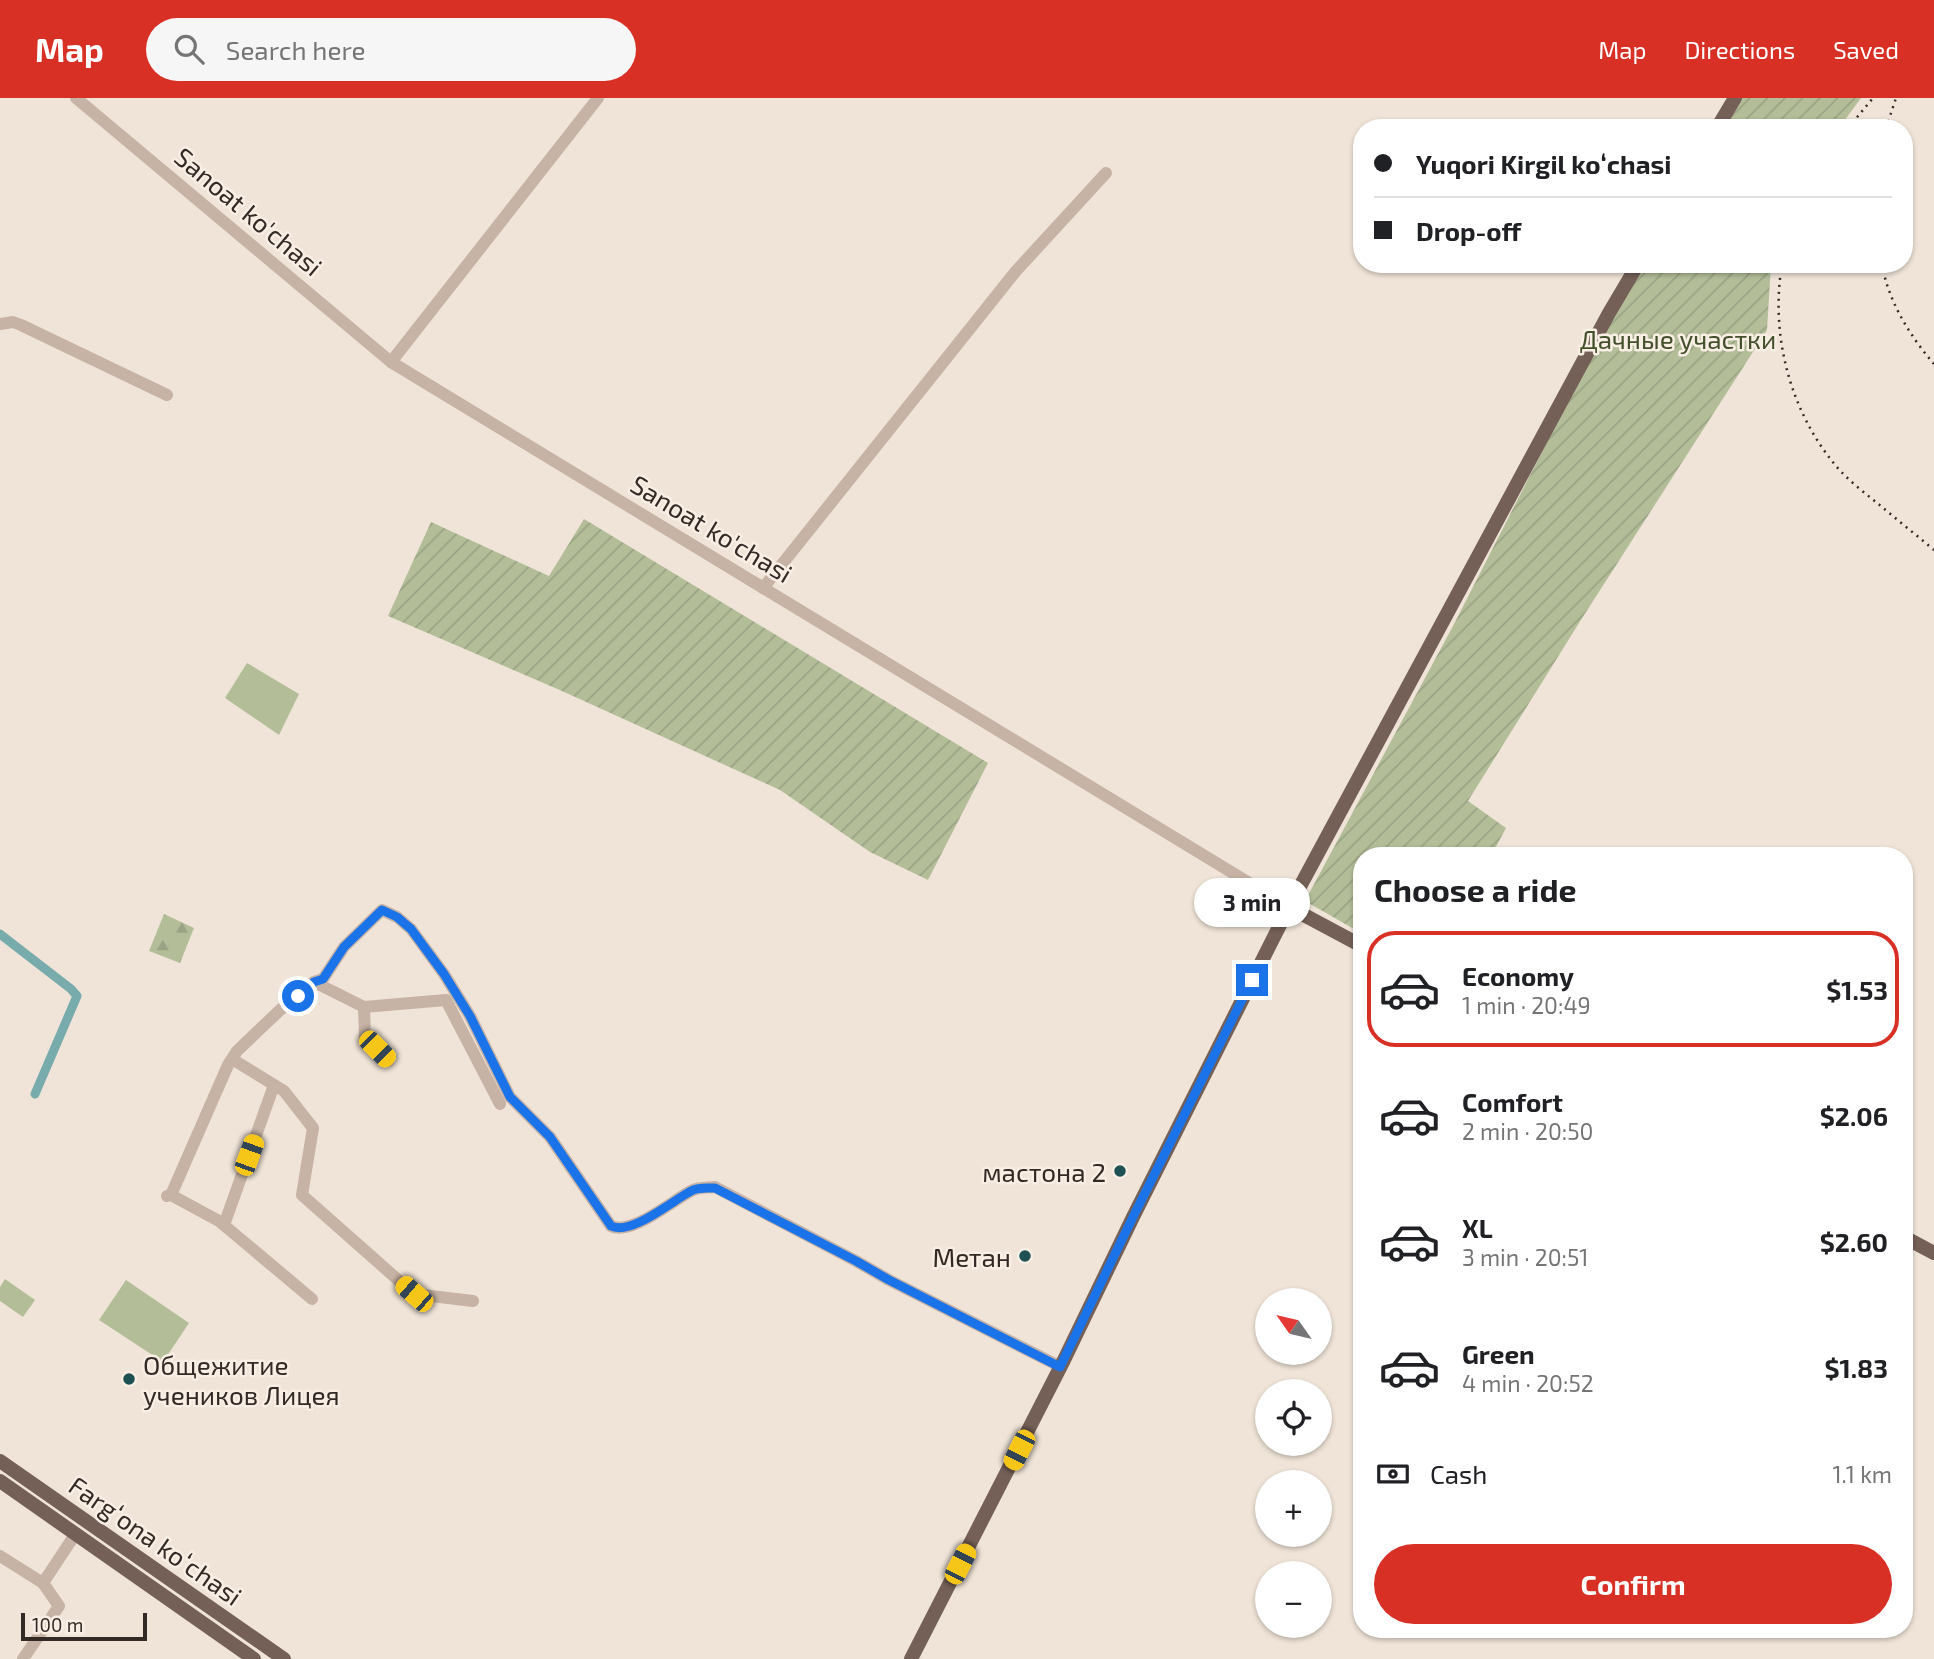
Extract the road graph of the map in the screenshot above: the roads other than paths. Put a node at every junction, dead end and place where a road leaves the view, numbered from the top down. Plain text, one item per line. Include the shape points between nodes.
1 (76, 98) edge
2 (598, 98) edge
3 (1735, 98) edge
4 (1722, 119) edge
5 (1106, 173) dead end
6 (1633, 273) edge
7 (0, 324) edge
8 (391, 362) junction
9 (167, 395) dead end
10 (763, 588) junction
11 (1289, 907) junction
12 (1353, 941) edge
13 (314, 982) junction
14 (364, 1007) junction
15 (232, 1059) junction
16 (388, 1061) dead end
17 (274, 1085) junction
18 (500, 1104) dead end
19 (224, 1225) junction
20 (1913, 1242) edge
21 (1934, 1253) edge
22 (312, 1299) dead end
23 (474, 1301) dead end
24 (1060, 1367) junction
25 (0, 1461) edge
26 (0, 1481) edge
27 (76, 1533) junction
28 (0, 1556) edge
29 (43, 1583) junction
30 (23, 1659) edge
31 (254, 1659) edge
32 (284, 1659) edge
33 (911, 1659) edge

1 - 8 street, Sanoat ko'chasi
2 - 8 street
3 - 4 main road
5 - 10 street via 1016,271
6 - 11 main road
7 - 9 street via 21,325
8 - 10 street, Sanoat ko'chasi
10 - 11 street, Sanoat ko'chasi
11 - 12 main road, Sanoat ko'chasi
11 - 24 main road
13 - 14 street
13 - 15 street
13 - 24 street via 323,979 344,947 382,910 397,917 444,974 510,1097 550,1137 611,1226 625,1227 662,1211 695,1189 715,1188
14 - 16 street via 365,1038
14 - 18 street via 446,1000
15 - 17 street
15 - 19 street via 169,1195
17 - 19 street
17 - 23 street via 313,1128 302,1195 414,1294
19 - 22 street
20 - 21 main road
24 - 33 main road
25 - 32 main road, Fargʻona koʻchasi
26 - 27 main road, Fargʻona koʻchasi
27 - 29 street
27 - 31 main road, Fargʻona koʻchasi
28 - 29 street
29 - 30 street via 59,1606

